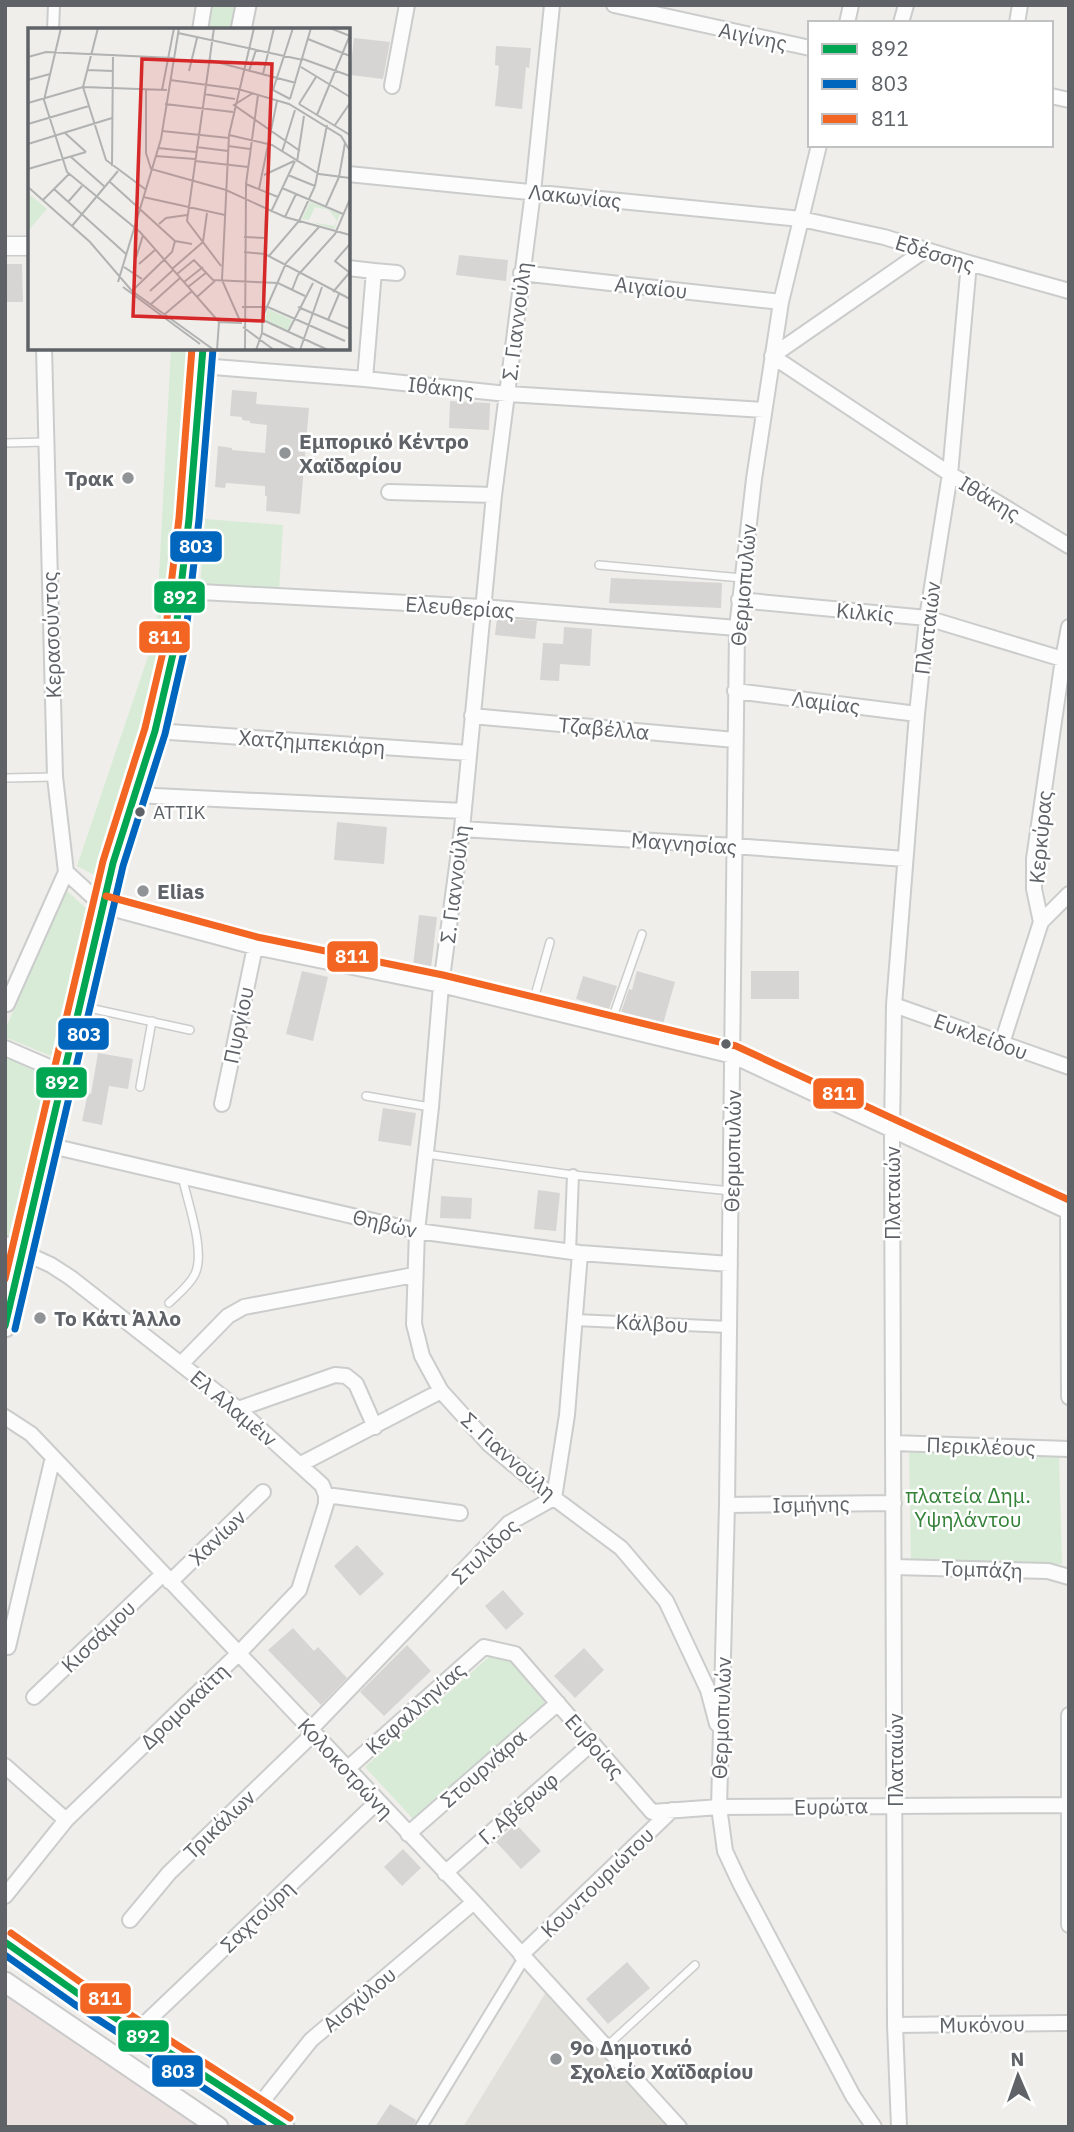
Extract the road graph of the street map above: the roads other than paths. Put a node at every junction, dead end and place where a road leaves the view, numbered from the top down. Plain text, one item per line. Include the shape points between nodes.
1 (54, 5) edge
2 (204, 5) edge
3 (246, 5) edge
4 (407, 5) edge
5 (552, 5) edge
6 (614, 5) edge
7 (52, 28) edge
8 (200, 28) edge
9 (241, 28) edge
10 (808, 48) edge
11 (392, 86) dead end
12 (819, 147) edge
13 (350, 174) edge
14 (533, 192) junction
15 (801, 219) junction
16 (5, 246) edge
17 (28, 246) edge
18 (925, 250) junction
19 (969, 264) junction
20 (350, 268) edge
21 (374, 271) junction
22 (397, 273) dead end
23 (521, 273) junction
24 (1069, 291) edge
25 (781, 302) junction
26 (44, 350) edge
27 (772, 356) junction
28 (202, 357) edge
29 (365, 379) junction
30 (507, 394) junction
31 (764, 410) junction
32 (46, 442) junction
33 (5, 443) edge
34 (950, 474) junction
35 (389, 492) dead end
36 (494, 495) junction
37 (1069, 546) edge
38 (599, 565) dead end
39 (742, 578) junction
40 (182, 592) junction
41 (740, 600) junction
42 (482, 607) junction
43 (927, 618) junction
44 (1069, 627) edge
45 (737, 628) junction
46 (1066, 660) edge
47 (735, 691) junction
48 (918, 714) junction
49 (472, 716) junction
50 (155, 731) junction
51 (735, 740) junction
52 (469, 753) junction
53 (55, 777) junction
54 (5, 778) edge
55 (135, 796) junction
56 (463, 811) junction
57 (462, 829) junction
58 (734, 846) junction
59 (905, 859) junction
60 (66, 872) junction
61 (1069, 894) edge
62 (103, 906) junction
63 (1041, 922) junction
64 (642, 934) dead end
65 (550, 942) dead end
66 (255, 947) junction
67 (441, 985) junction
68 (7, 1003) edge
69 (894, 1005) junction
70 (79, 1006) junction
71 (532, 1006) junction
72 (152, 1021) junction
73 (610, 1025) junction
74 (190, 1030) dead end
75 (1002, 1043) junction
76 (5, 1048) edge
77 (733, 1056) junction
78 (1069, 1067) edge
79 (63, 1073) junction
80 (139, 1087) dead end
81 (366, 1097) dead end
82 (222, 1104) dead end
83 (431, 1107) junction
84 (892, 1130) junction
85 (47, 1145) junction
86 (426, 1154) junction
87 (181, 1175) junction
88 (573, 1175) junction
89 (731, 1191) junction
90 (1068, 1212) edge
91 (417, 1231) junction
92 (14, 1249) edge
93 (575, 1252) junction
94 (730, 1264) junction
95 (414, 1275) junction
96 (169, 1303) dead end
97 (575, 1320) junction
98 (729, 1326) junction
99 (5, 1327) edge
100 (181, 1364) junction
101 (441, 1391) junction
102 (1069, 1397) edge
103 (238, 1409) junction
104 (5, 1417) edge
105 (375, 1427) junction
106 (893, 1443) junction
107 (1069, 1449) edge
108 (53, 1457) junction
109 (301, 1464) junction
110 (263, 1492) dead end
111 (326, 1495) junction
112 (554, 1498) junction
113 (894, 1503) junction
114 (727, 1505) junction
115 (460, 1513) dead end
116 (894, 1567) junction
117 (1069, 1577) edge
118 (167, 1578) junction
119 (8, 1647) dead end
120 (484, 1647) joint
121 (238, 1654) junction
122 (34, 1697) dead end
123 (558, 1703) junction
124 (1069, 1715) edge
125 (311, 1732) junction
126 (720, 1735) junction
127 (592, 1743) junction
128 (5, 1766) edge
129 (346, 1769) junction
130 (377, 1802) junction
131 (895, 1805) junction
132 (1069, 1805) edge
133 (719, 1807) junction
134 (673, 1810) junction
135 (65, 1820) junction
136 (408, 1834) junction
137 (445, 1873) junction
138 (5, 1896) edge
139 (474, 1902) junction
140 (130, 1920) dead end
141 (1069, 1925) edge
142 (5, 1942) edge
143 (523, 1956) junction
144 (695, 1965) dead end
145 (5, 1982) edge
146 (1069, 2023) edge
147 (895, 2025) junction
148 (137, 2031) junction
149 (607, 2046) junction
150 (257, 2108) junction
151 (218, 2127) edge
152 (284, 2127) edge
153 (421, 2127) edge
154 (679, 2127) edge
155 (874, 2127) edge
156 (899, 2127) edge

1 - 7 street
2 - 8 street
3 - 9 main road
4 - 11 street
5 - 14 street, Σ. Γιαννούλη
6 - 10 street, Αιγίνης
12 - 15 street, Θερμοπυλών
13 - 14 street, Λακωνίας
14 - 15 street, Λακωνίας
14 - 23 street, Σ. Γιαννούλη
15 - 18 street, Εδέσσης
15 - 25 street, Θερμοπυλών
16 - 17 street
18 - 19 street, Εδέσσης
18 - 27 street
19 - 24 street, Εδέσσης
19 - 34 street, Πλαταιών
20 - 21 street
21 - 22 street
21 - 29 street
23 - 25 street, Αιγαίου
23 - 30 street, Σ. Γιαννούλη
25 - 27 street, Θερμοπυλών
26 - 32 street, Κερασούντος
27 - 31 street, Θερμοπυλών
27 - 34 street, Ιθάκης
28 - 29 street, Ιθάκης
28 - 40 main road
29 - 30 street, Ιθάκης
30 - 31 street, Ιθάκης
30 - 36 street, Σ. Γιαννούλη
31 - 39 street, Θερμοπυλών
32 - 33 lane
32 - 53 street, Κερασούντος
34 - 37 street, Ιθάκης
34 - 43 street, Πλαταιών
35 - 36 street
36 - 42 street, Σ. Γιαννούλη
38 - 39 lane
39 - 41 street, Θερμοπυλών
40 - 42 street, Ελευθερίας
40 - 50 main road
41 - 43 street, Κιλκίς
41 - 45 street, Θερμοπυλών
42 - 45 street, Ελευθερίας
42 - 49 street, Σ. Γιαννούλη
43 - 46 street, Κιλκίς
43 - 48 street, Πλαταιών
44 - 46 street, Κερκύρας
45 - 47 street, Θερμοπυλών
46 - 63 street, Κερκύρας via 1034,859
47 - 48 street, Λαμίας
47 - 51 street, Θερμοπυλών
48 - 59 street, Πλαταιών
49 - 51 street, Τζαβέλλα
49 - 52 street, Σ. Γιαννούλη
50 - 52 street, Χατζημπεκιάρη
50 - 55 main road
51 - 58 street, Θερμοπυλών
52 - 56 street, Σ. Γιαννούλη
53 - 54 lane
53 - 60 street, Κερασούντος
55 - 56 street
55 - 62 main road
56 - 57 street, Σ. Γιαννούλη
57 - 58 street, Μαγνησίας
57 - 67 street, Σ. Γιαννούλη
58 - 59 street, Μαγνησίας
58 - 77 street, Θερμοπυλών
59 - 69 street, Πλαταιών
60 - 62 street
60 - 68 street
61 - 63 street
62 - 66 street
62 - 70 main road
63 - 75 street, Κερκύρας
64 - 73 lane
65 - 71 lane
66 - 67 street
66 - 82 street, Πυργίου
67 - 71 street
67 - 83 street, Σ. Γιαννούλη
69 - 75 street, Ευκλείδου
69 - 84 street, Πλαταιών
70 - 72 lane
70 - 79 main road
71 - 73 street
72 - 74 lane
72 - 80 lane
73 - 77 street
75 - 78 street, Ευκλείδου
76 - 79 street
77 - 84 street
77 - 89 street, Θερμοπυλών
79 - 85 main road
81 - 83 lane
83 - 86 street, Σ. Γιαννούλη
84 - 90 street
84 - 106 street, Πλαταιών
85 - 87 street, Θηβών
85 - 92 main road
86 - 88 lane
86 - 91 street, Σ. Γιαννούλη
87 - 91 street, Θηβών
87 - 96 lane via 199,1261 194,1276
88 - 89 lane
88 - 93 street
89 - 94 street, Θερμοπυλών
90 - 102 street
91 - 93 street, Θηβών
91 - 95 street, Σ. Γιαννούλη
92 - 99 main road
92 - 100 street, Ελ Αλαμέιν via 71,1278
93 - 94 street, Θηβών
93 - 97 street
94 - 98 street, Θερμοπυλών
95 - 100 street via 244,1307 228,1316
95 - 101 street, Σ. Γιαννούλη via 414,1324 422,1356
97 - 98 street, Κάλβου
97 - 112 street
98 - 114 street, Θερμοπυλών
100 - 103 street, Ελ Αλαμέιν
101 - 105 street
101 - 112 street, Σ. Γιαννούλη via 489,1444
103 - 105 street via 335,1375 346,1376 356,1384
103 - 109 street, Ελ Αλαμέιν
104 - 108 street, Κολοκοτρώνη via 31,1434
105 - 109 street
106 - 107 street, Περικλέους
106 - 113 street, Πλαταιών
108 - 118 street, Κολοκοτρώνη
108 - 119 street
109 - 111 street, Ελ Αλαμέιν
110 - 118 street, Χανίων
111 - 115 street
111 - 121 street, Δρομοκαϊτη via 299,1590
112 - 125 street, Στυλίδος via 509,1523
112 - 126 street, Σ. Γιαννούλη via 621,1548 666,1601 708,1690
113 - 114 street, Ισμήνης
113 - 116 street, Πλαταιών
114 - 126 street, Θερμοπυλών
116 - 117 street, Τομπάζη via 1048,1571
116 - 131 street, Πλαταιών
118 - 121 street, Κολοκοτρώνη
118 - 122 street, Κισσάμου
120 - 123 street, Ευβοίας via 515,1654
120 - 129 street, Κεφαλληνίας
121 - 125 street, Κολοκοτρώνη
121 - 135 street, Δρομοκαϊτη
123 - 127 street, Ευβοίας
123 - 136 street, Στουρνάρα
124 - 132 street
125 - 129 street, Κολοκοτρώνη
125 - 140 street, Τρικάλων via 169,1873
126 - 133 street, Θερμοπυλών
127 - 134 street, Ευβοίας via 652,1812
127 - 137 street, Γ. Αβέρωφ
128 - 135 street
129 - 130 street, Κολοκοτρώνη
130 - 136 street, Κολοκοτρώνη
130 - 148 street, Σαχτούρη
131 - 132 street, Ευρώτα
131 - 133 street, Ευρώτα
131 - 147 street, Πλαταιών
132 - 141 street
133 - 134 street, Ευβοίας
133 - 155 street, Θερμοπυλών via 726,1851 740,1883
134 - 143 street, Κουντουριώτου
135 - 138 street, Δρομοκαϊτη
136 - 137 street, Κολοκοτρώνη
137 - 139 street, Κολοκοτρώνη
139 - 143 street, Κολοκοτρώνη
139 - 150 street, Αισχύλου via 311,2040
142 - 148 main road
143 - 149 street, Κολοκοτρώνη
143 - 153 street
144 - 149 lane
145 - 151 main road
146 - 147 street, Μυκόνου
147 - 156 street, Πλαταιών
148 - 150 main road
149 - 154 street, Κολοκοτρώνη
150 - 152 main road

